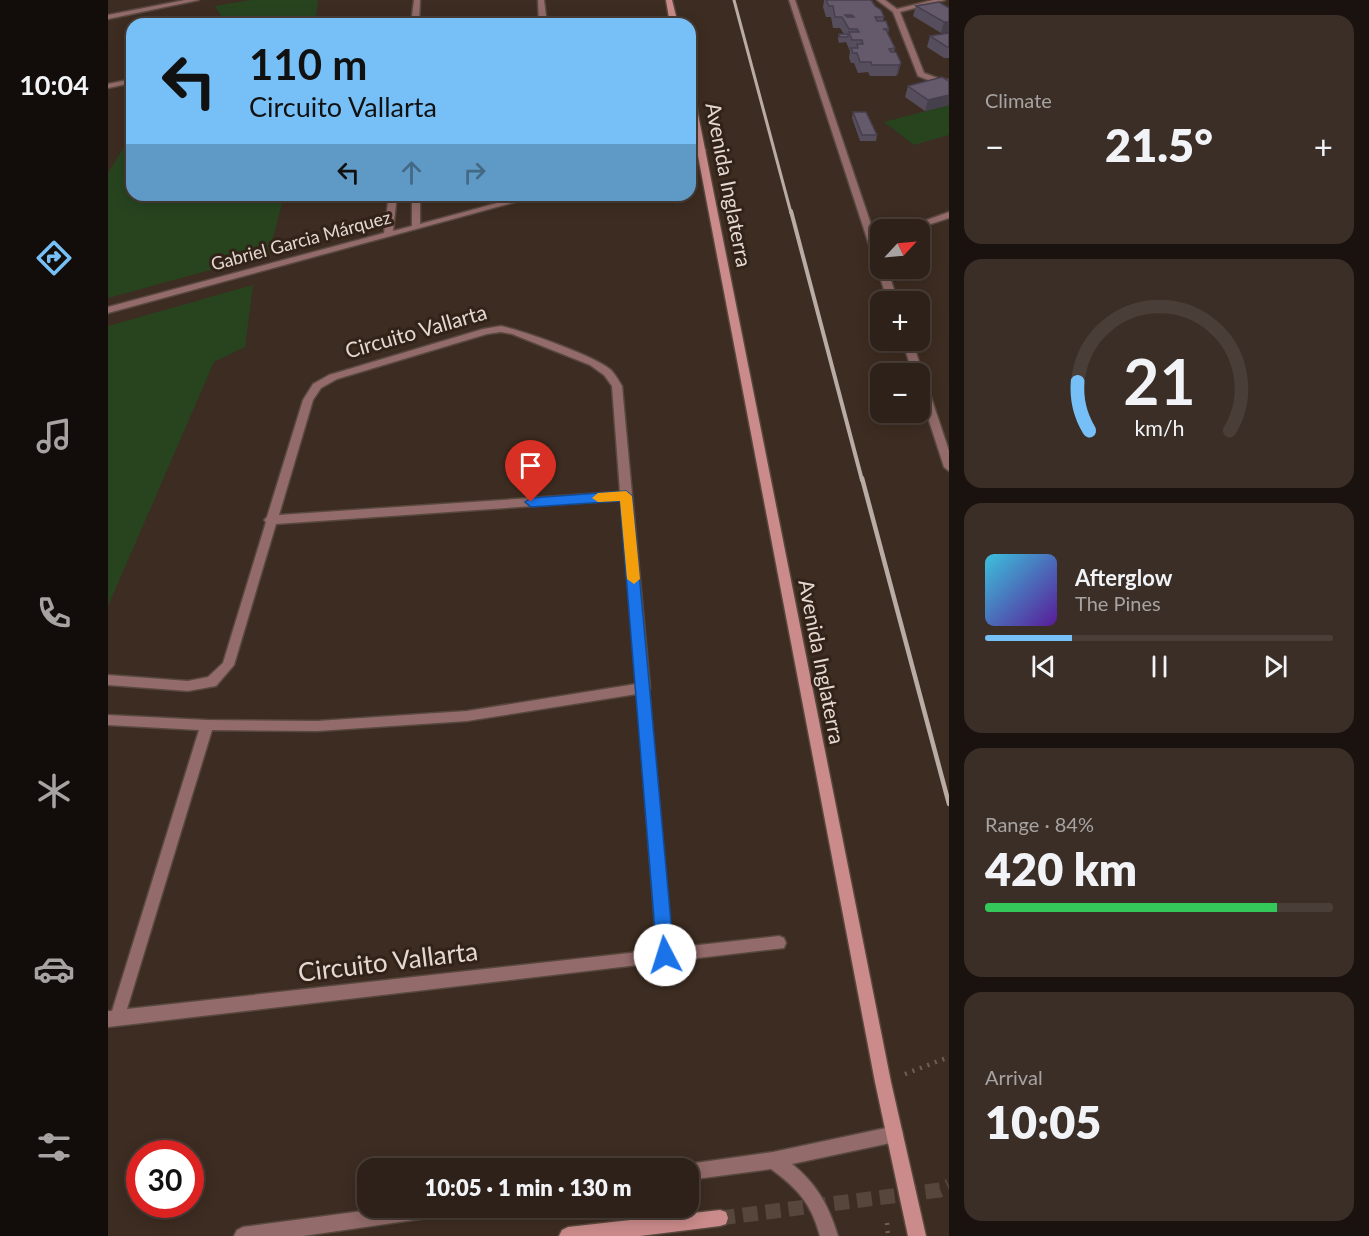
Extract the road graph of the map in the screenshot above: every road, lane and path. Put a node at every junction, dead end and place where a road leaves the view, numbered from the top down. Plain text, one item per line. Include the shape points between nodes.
1 (196, 0) edge
2 (417, 0) edge
3 (541, 0) edge
4 (669, 0) edge
5 (792, 0) edge
6 (880, 0) edge
7 (942, 0) edge
8 (896, 11) junction
9 (108, 17) edge
10 (415, 18) edge
11 (542, 18) edge
12 (674, 18) edge
13 (126, 82) edge
14 (949, 82) edge
15 (108, 86) edge
16 (696, 152) edge
17 (392, 201) edge
18 (416, 201) edge
19 (514, 201) edge
20 (949, 215) edge
21 (870, 221) edge
22 (930, 221) edge
23 (416, 227) junction
24 (388, 235) junction
25 (108, 310) edge
26 (930, 409) edge
27 (949, 467) edge
28 (626, 496) junction
29 (270, 520) junction
30 (108, 680) edge
31 (644, 688) junction
32 (108, 720) edge
33 (207, 725) junction
34 (779, 943) dead end
35 (665, 955) junction
36 (113, 1018) edge
37 (949, 1057) edge
38 (883, 1082) junction
39 (895, 1134) junction
40 (773, 1160) junction
41 (699, 1170) edge
42 (370, 1218) edge
43 (720, 1218) tunnel mouth
44 (243, 1236) edge
45 (568, 1236) edge
46 (829, 1236) edge
47 (917, 1236) edge

1 - 9 street
2 - 10 street
3 - 11 street
4 - 12 street
5 - 21 street
6 - 8 street
7 - 8 street
8 - 14 street via 921,74
13 - 15 street
16 - 38 street, Avenida Inglaterra
17 - 24 street
18 - 23 street
19 - 23 street, Gabriel Garcia Márquez
20 - 22 street
23 - 24 street, Gabriel Garcia Márquez
24 - 25 street, Gabriel Garcia Márquez
26 - 27 street
28 - 29 street
28 - 29 street, Circuito Vallarta via 616,386 608,373 593,363 501,329 333,377 316,386 308,400
28 - 31 street, Circuito Vallarta
29 - 30 street, Circuito Vallarta via 228,665 212,682 188,686
31 - 33 street via 467,716 317,726
31 - 35 street, Circuito Vallarta
32 - 33 street
33 - 36 street, Circuito Vallarta
34 - 35 street, Circuito Vallarta
35 - 36 street, Circuito Vallarta
37 - 38 path
38 - 39 street, Avenida Inglaterra
39 - 40 street
39 - 47 street, Avenida Inglaterra
40 - 41 street
40 - 46 street via 808,1186 824,1215
42 - 44 street
43 - 45 street

